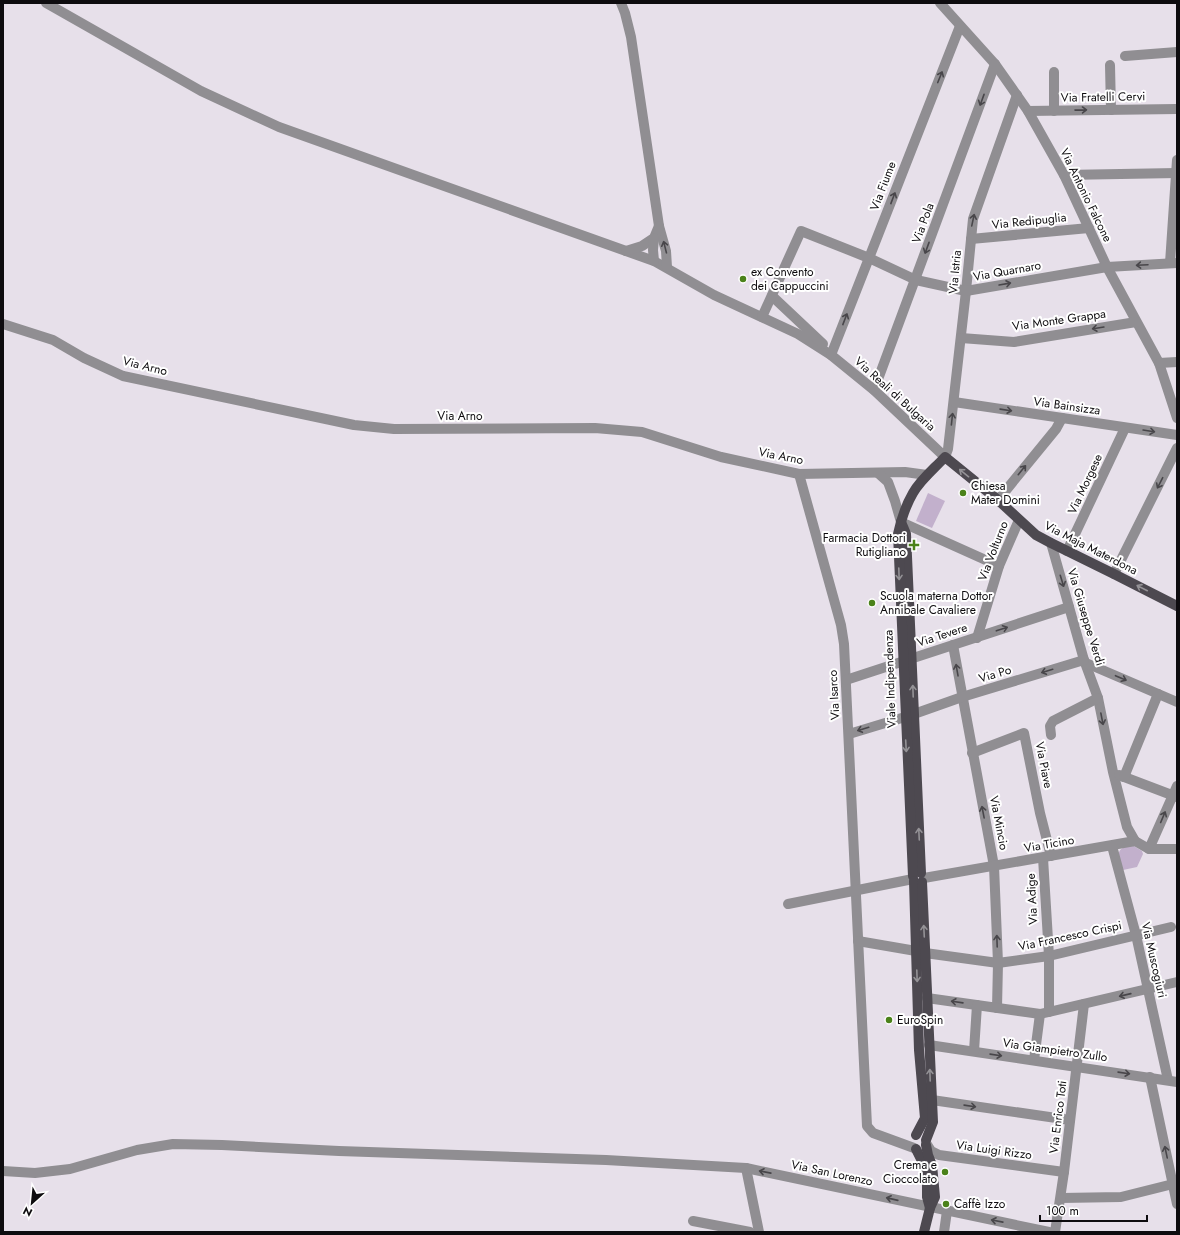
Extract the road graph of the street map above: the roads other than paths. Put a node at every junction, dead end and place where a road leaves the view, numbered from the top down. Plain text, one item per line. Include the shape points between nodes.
1 (46, 3) edge
2 (621, 3) edge
3 (940, 3) edge
4 (960, 26) junction
5 (1177, 52) edge
6 (1126, 56) dead end
7 (995, 64) junction
8 (1110, 65) dead end
9 (1054, 72) dead end
10 (1017, 95) junction
11 (1177, 109) edge
12 (1111, 110) junction
13 (1028, 111) junction
14 (1054, 111) junction
15 (1177, 160) edge
16 (1176, 173) edge
17 (1064, 175) junction
18 (659, 226) junction
19 (1089, 228) junction
20 (654, 238) junction
21 (971, 240) junction
22 (626, 251) junction
23 (869, 258) junction
24 (654, 261) junction
25 (1174, 263) edge
26 (1107, 266) junction
27 (667, 267) junction
28 (916, 280) junction
29 (966, 291) junction
30 (772, 296) junction
31 (762, 317) junction
32 (1136, 322) junction
33 (3, 324) edge
34 (961, 338) junction
35 (829, 354) junction
36 (1177, 362) edge
37 (1159, 363) junction
38 (874, 390) junction
39 (954, 402) junction
40 (1062, 418) junction
41 (1177, 418) edge
42 (1125, 428) junction
43 (1177, 435) edge
44 (1177, 448) edge
45 (945, 457) junction
46 (878, 473) junction
47 (799, 474) junction
48 (927, 476) junction
49 (998, 500) junction
50 (1019, 520) junction
51 (901, 522) junction
52 (1050, 543) junction
53 (1067, 551) junction
54 (999, 566) junction
55 (1114, 574) junction
56 (1177, 606) edge
57 (1069, 607) junction
58 (976, 638) junction
59 (953, 645) junction
60 (907, 660) junction
61 (1085, 661) junction
62 (846, 680) junction
63 (1158, 694) junction
64 (962, 697) junction
65 (1098, 698) junction
66 (1177, 702) edge
67 (909, 716) junction
68 (849, 734) junction
69 (1051, 735) dead end
70 (972, 753) junction
71 (1113, 772) junction
72 (1124, 777) junction
73 (1177, 786) edge
74 (1175, 796) edge
75 (1135, 841) junction
76 (1112, 846) junction
77 (1150, 849) junction
78 (1177, 849) edge
79 (1047, 857) junction
80 (994, 866) junction
81 (918, 878) junction
82 (856, 891) junction
83 (788, 904) dead end
84 (1171, 927) dead end
85 (1136, 935) junction
86 (858, 941) junction
87 (921, 952) junction
88 (1049, 956) junction
89 (998, 963) junction
90 (1177, 982) edge
91 (1148, 989) junction
92 (927, 998) junction
93 (1084, 1004) junction
94 (977, 1005) junction
95 (997, 1008) junction
96 (1044, 1013) junction
97 (929, 1045) junction
98 (974, 1051) junction
99 (1034, 1060) junction
100 (1077, 1066) junction
101 (1150, 1077) junction
102 (1172, 1081) edge
103 (932, 1100) junction
104 (1070, 1120) junction
105 (880, 1136) junction
106 (915, 1136) junction
107 (926, 1143) junction
108 (915, 1148) junction
109 (746, 1168) junction
110 (3, 1171) edge
111 (1064, 1172) junction
112 (1175, 1184) edge
113 (1061, 1198) junction
114 (1177, 1204) edge
115 (930, 1208) junction
116 (947, 1211) junction
117 (693, 1221) dead end
118 (750, 1232) edge
119 (759, 1232) edge
120 (924, 1232) edge
121 (944, 1232) edge
122 (1049, 1232) edge
123 (1054, 1232) edge

1 - 22 street, Via Reali di Bulgaria via 201,91 272,124
2 - 18 street via 631,37
3 - 4 street, Via Antonio Falcone
4 - 7 street, Via Antonio Falcone
23 -> 4 street, Via Fiume
5 - 6 street
7 - 10 street, Via Antonio Falcone
7 -> 28 street, Via Pola
8 - 12 street
9 - 14 street
10 - 13 street, Via Antonio Falcone
21 -> 10 street, Via Istria via 973,219
11 - 12 street, Via Fratelli Cervi
14 -> 12 street, Via Fratelli Cervi
13 - 14 street, Via Fratelli Cervi
13 - 17 street, Via Antonio Falcone
15 - 16 street
16 - 17 street
16 - 25 street
17 - 19 street, Via Antonio Falcone
18 - 20 street
27 -> 18 street via 666,251
19 - 21 street, Via Redipuglia
19 - 26 street, Via Antonio Falcone
20 - 22 street via 642,246
20 - 24 street
21 - 29 street, Via Istria
22 - 24 street, Via Reali di Bulgaria
23 - 28 street, Via Quarnaro
23 - 30 street, Via Quarnaro via 801,231
35 -> 23 street, Via Fiume
24 - 27 street, Via Reali di Bulgaria
25 -> 26 street, Via Quarnaro
29 -> 26 street, Via Quarnaro
26 - 32 street, Via Antonio Falcone
27 - 31 street, Via Reali di Bulgaria via 699,288
28 - 29 street, Via Quarnaro
28 - 38 street, Via Pola
29 - 34 street, Via Istria
30 - 31 street
30 - 35 street, Via Reali di Bulgaria via 823,344
31 - 35 street, Via Reali di Bulgaria via 798,334
32 -> 34 street, Via Monte Grappa via 1014,342
32 - 37 street, Via Antonio Falcone
33 - 47 street, Via Arno via 53,340 123,376 354,425 394,429 595,428 642,432 721,457
34 - 39 street, Via Istria
35 - 38 street, Via Reali di Bulgaria
36 - 37 street
37 - 41 street, Via Antonio Falcone
38 - 45 street, Via Reali di Bulgaria
39 -> 40 street, Via Bainsizza
45 -> 39 street, Via Istria
40 - 42 street, Via Bainsizza
49 -> 40 street via 1056,429
42 -> 43 street, Via Bainsizza
42 - 53 street, Via Morgese
44 -> 55 street
45 - 48 main road, Viale Indipendenza
49 -> 45 main road, Via Maja Materdona
46 - 47 street, Via Arno
46 - 48 street, Via Arno via 905,472
46 - 51 street via 888,482
47 - 62 street, Via Isarco via 840,625
48 - 51 main road, Viale Indipendenza via 914,492
49 - 50 main road, Via Maja Materdona
50 - 52 main road, Via Maja Materdona
50 - 54 street, Via Volturno
51 - 54 street
51 - 60 main road, Viale Indipendenza via 898,534
52 - 53 main road, Via Maja Materdona
52 -> 57 street, Via Giuseppe Verdi
53 - 55 main road, Via Maja Materdona
54 - 58 street, Via Volturno
56 -> 55 main road, Via Maja Materdona
58 -> 57 street, Via Tevere
57 - 61 street, Via Giuseppe Verdi
58 - 59 street, Via Tevere
59 - 60 street, Via Tevere
64 -> 59 street, Via Mincio
60 - 62 street, Via Tevere
60 - 67 main road, Viale Indipendenza
61 -> 63 street
61 -> 64 street, Via Po
61 - 65 street, Via Giuseppe Verdi
62 - 68 street, Via Isarco
63 - 66 street
63 - 72 street
64 - 67 street, Via Po
64 - 70 street, Via Mincio
65 - 69 street via 1053,720 1050,726
65 -> 71 street, Via Giuseppe Verdi
67 -> 68 street, Via Po
67 - 81 main road, Viale Indipendenza
68 - 82 street, Via Isarco
70 - 79 street, Via Piave via 1024,733
80 -> 70 street, Via Mincio
71 - 72 street
71 - 75 street, Via Giuseppe Verdi via 1126,827
72 - 74 street
73 - 74 street
77 -> 74 street
75 - 76 street, Via Ticino
75 - 77 street
76 - 79 street, Via Ticino
76 - 85 street, Via Muscogiuri
77 - 78 street
79 - 80 street, Via Ticino
79 - 88 street, Via Adige
80 - 81 street, Via Ticino
89 -> 80 street, Via Mincio
81 - 82 street, Via Ticino
81 - 87 main road, Viale Indipendenza
82 - 83 street, Via Ticino
82 - 86 street, Via Isarco
84 - 85 street, Via Francesco Crispi
85 - 88 street, Via Francesco Crispi
85 - 91 street, Via Muscogiuri
86 - 87 street, Via Francesco Crispi
86 - 105 street, Via Isarco via 868,1126 873,1133
87 - 89 street, Via Francesco Crispi
87 - 92 main road, Viale Indipendenza
87 -> 106 main road, Viale Indipendenza via 919,1050 925,1118
88 - 89 street, Via Francesco Crispi
88 - 96 street, Via Adige
89 - 95 street, Via Mincio
90 - 91 street
91 -> 93 street
91 - 102 street, Via Muscogiuri
94 -> 92 street
92 - 97 main road, Viale Indipendenza
93 - 96 street
93 - 100 street, Via Enrico Toti
94 - 95 street
94 - 98 street
95 - 96 street
96 - 99 street, Via Adige
97 - 98 street, Via Giampietro Zullo
103 -> 97 main road, Viale Indipendenza
98 -> 99 street, Via Giampietro Zullo
99 - 100 street, Via Giampietro Zullo
100 -> 101 street, Via Giampietro Zullo
100 - 104 street, Via Enrico Toti
101 - 102 street, Via Giampietro Zullo
112 -> 101 street
103 -> 104 street
103 - 107 main road, Viale Indipendenza via 933,1122
104 - 111 street, Via Enrico Toti
105 - 106 street
105 - 108 street
106 - 107 main road via 921,1135
106 - 108 main road via 911,1144
107 - 108 main road via 923,1149
107 - 111 street, Via Luigi Rizzo via 931,1151 939,1156
107 - 115 main road via 934,1180 935,1197
108 - 115 main road via 927,1171 927,1197
109 - 110 street, Via San Lorenzo via 606,1160 173,1144 137,1150 70,1169 35,1173
115 -> 109 street, Via San Lorenzo
109 - 119 street
111 - 113 street, Via Enrico Toti
112 - 113 street via 1121,1197
112 - 114 street
113 - 123 street, Via Enrico Toti
115 - 116 street, Via San Lorenzo
115 - 120 main road
116 - 121 street
122 -> 116 street, Via San Lorenzo
117 - 118 street

